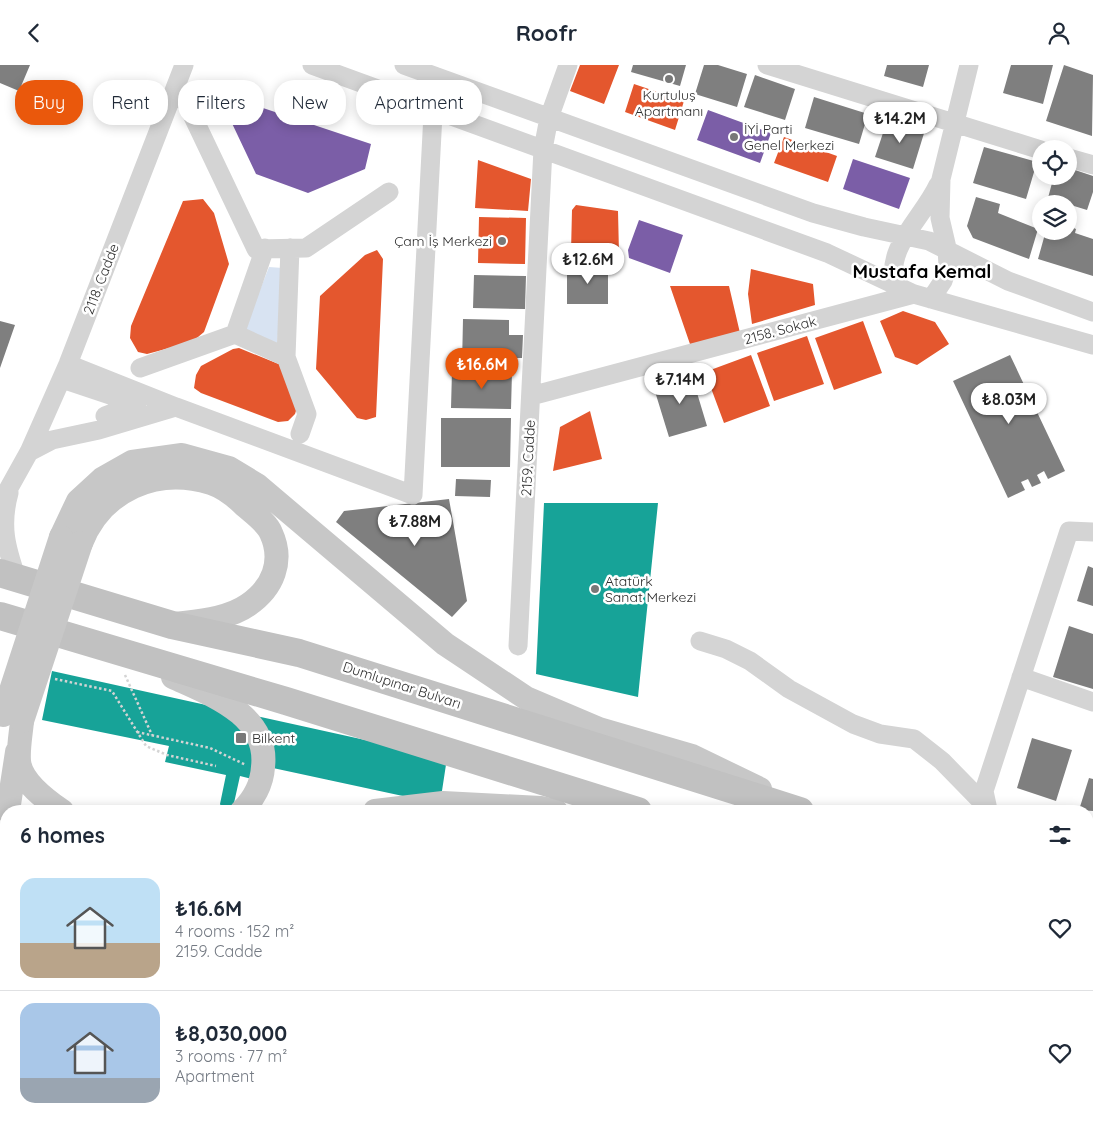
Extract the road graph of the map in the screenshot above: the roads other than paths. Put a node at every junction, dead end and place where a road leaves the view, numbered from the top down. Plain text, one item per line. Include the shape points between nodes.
1 (184, 65) edge
2 (312, 65) edge
3 (404, 65) edge
4 (568, 65) edge
5 (767, 65) edge
6 (969, 65) edge
7 (435, 76) junction
8 (435, 80) edge
9 (356, 81) edge
10 (549, 118) junction
11 (954, 124) junction
12 (197, 125) edge
13 (433, 125) edge
14 (478, 125) edge
15 (1032, 147) edge
16 (543, 149) junction
17 (1077, 160) edge
18 (1093, 165) edge
19 (430, 176) junction
20 (941, 179) junction
21 (413, 186) dead end
22 (389, 192) dead end
23 (906, 235) junction
24 (290, 248) junction
25 (947, 248) junction
26 (265, 249) junction
27 (895, 286) junction
28 (922, 296) junction
29 (1093, 312) edge
30 (235, 334) junction
31 (1093, 345) edge
32 (286, 357) junction
33 (140, 368) dead end
34 (65, 371) junction
35 (531, 396) junction
36 (176, 407) junction
37 (300, 434) dead end
38 (52, 440) junction
39 (29, 452) junction
40 (5, 497) edge
41 (1093, 532) edge
42 (71, 540) junction
43 (9, 576) edge
44 (0, 616) edge
45 (172, 625) junction
46 (700, 641) dead end
47 (518, 646) dead end
48 (113, 650) junction
49 (1021, 677) junction
50 (1093, 702) edge
51 (8, 721) edge
52 (8, 805) edge
53 (54, 805) edge
54 (246, 805) edge
55 (425, 805) edge
56 (482, 805) edge
57 (618, 805) edge
58 (781, 805) edge
59 (794, 805) edge
60 (985, 805) edge
61 (988, 805) edge

1 - 34 street, 2118. Cadde
2 - 9 street
3 - 7 street
4 - 10 street, 2159. Cadde
5 - 11 street
6 - 11 street
7 - 8 street
7 - 10 street
10 - 16 street, 2159. Cadde
10 - 23 street via 813,213
11 - 15 street
11 - 20 street
12 - 26 street via 256,249
13 - 19 street
14 - 16 street
16 - 27 street via 827,253
16 - 35 street, 2159. Cadde
17 - 18 street
19 - 21 street
19 - 36 street via 412,495
20 - 23 street via 931,201
20 - 25 street via 940,219
22 - 24 street via 306,248
23 - 25 street
23 - 27 street via 893,264
24 - 26 street
24 - 32 street
25 - 28 street via 946,274
25 - 29 street via 1008,281
26 - 30 street
27 - 28 street
28 - 31 street
28 - 35 street, 2158. Sokak
30 - 32 street
30 - 33 street
32 - 37 street via 307,414
34 - 36 street
34 - 38 street via 137,404 78,425
34 - 39 street, 2118. Cadde
35 - 47 street, 2159. Cadde
36 - 38 street
38 - 39 street
39 - 40 street, 2118. Cadde
40 - 43 street, 2118. Cadde via 3,530
41 - 49 street via 1069,531
42 - 45 main road via 88,526 106,503 134,485 177,476 212,483 241,502 271,531 278,556 272,580 248,606 229,614
42 - 51 main road, bridge
42 - 59 main road via 78,501 102,479 132,461 182,455 229,468 258,485 446,643 526,697 600,729 692,756
43 - 45 highway, Dumlupınar Bulvarı
44 - 48 highway
45 - 58 highway, Dumlupınar Bulvarı via 299,653
46 - 60 street via 750,661 789,689 853,724 880,734 914,739 942,761
48 - 54 main road via 216,697 250,722 258,735 264,759 263,775
48 - 57 highway
49 - 50 street
49 - 61 street via 984,791
51 - 52 main road
51 - 53 main road via 19,762 28,779
55 - 56 main road

